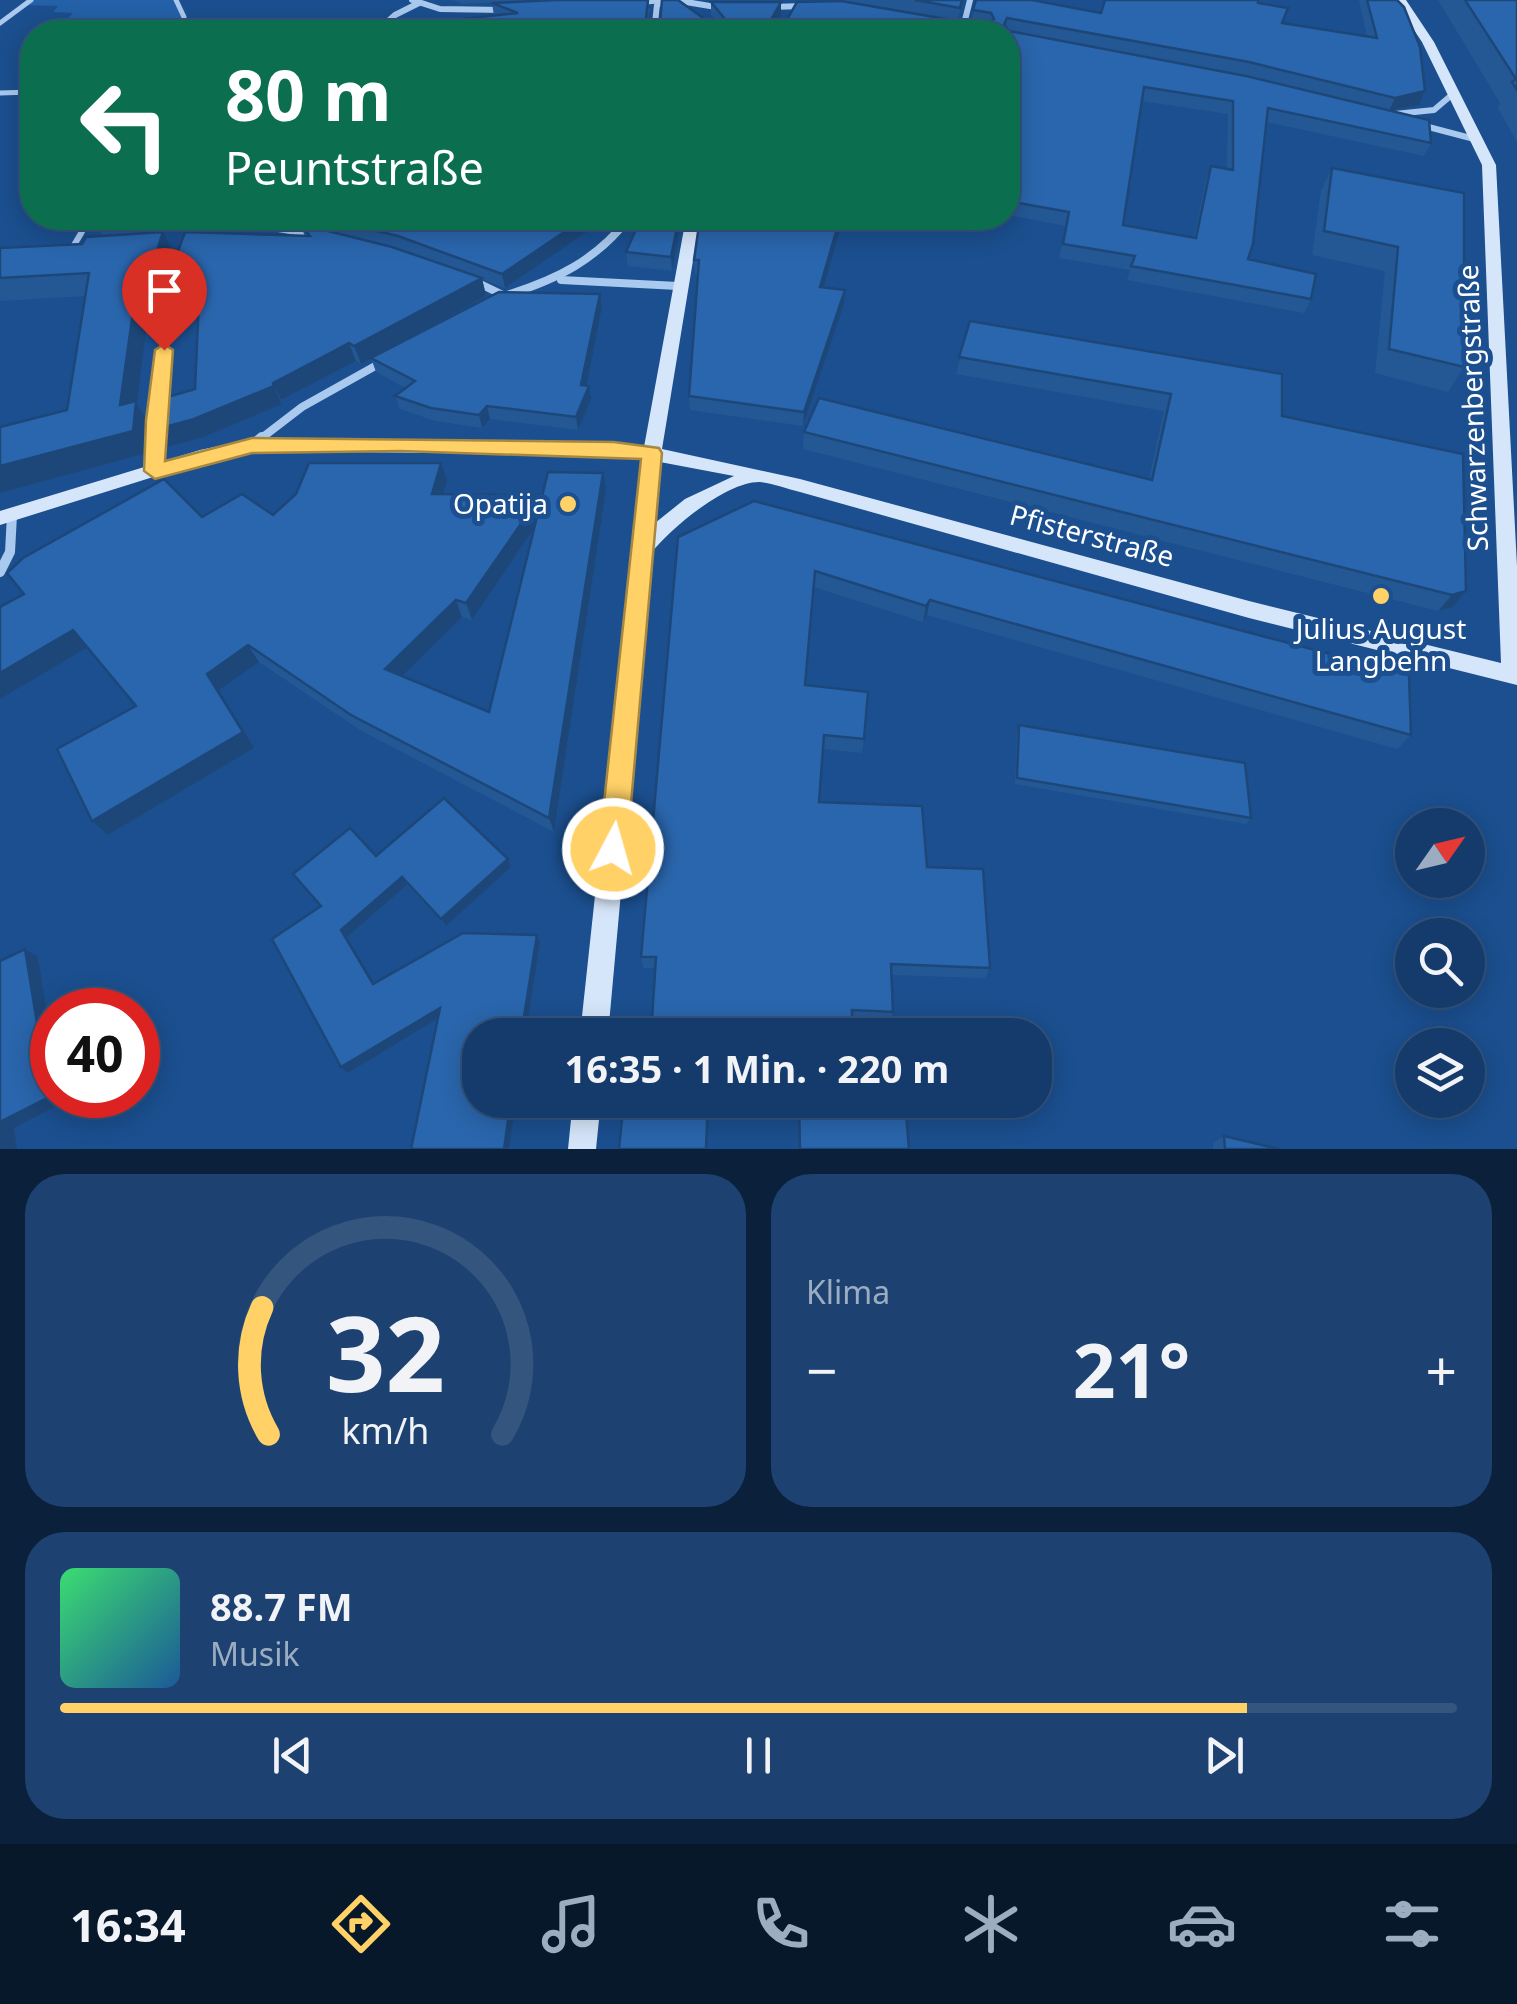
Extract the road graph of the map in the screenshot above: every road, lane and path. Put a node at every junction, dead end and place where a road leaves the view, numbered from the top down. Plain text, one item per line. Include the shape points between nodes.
1 (31, 0) edge
2 (670, 0) edge
3 (1400, 0) edge
4 (416, 2) edge
5 (633, 2) edge
6 (807, 3) edge
7 (822, 5) edge
8 (724, 8) edge
9 (760, 8) edge
10 (517, 9) edge
11 (389, 20) edge
12 (656, 20) edge
13 (705, 20) edge
14 (0, 23) edge
15 (1454, 93) junction
16 (1479, 140) junction
17 (83, 230) edge
18 (204, 230) edge
19 (288, 230) edge
20 (619, 230) edge
21 (690, 230) edge
22 (323, 236) edge
23 (186, 246) edge
24 (88, 252) edge
25 (70, 253) junction
26 (57, 254) edge
27 (178, 272) edge
28 (468, 278) edge
29 (560, 280) junction
30 (678, 286) junction
31 (505, 296) junction
32 (488, 305) edge
33 (404, 350) edge
34 (252, 446) junction
35 (652, 453) junction
36 (155, 471) junction
37 (752, 476) junction
38 (6, 516) edge
39 (643, 550) junction
40 (0, 572) edge
41 (1514, 675) edge
42 (596, 1018) edge
43 (586, 1118) edge
44 (582, 1149) edge

1 - 14 lane
2 - 5 street
2 - 8 street
2 - 12 street via 658,5
2 - 13 street
3 - 15 street, Schwarzenbergstraße
4 - 10 street via 461,11
4 - 11 street
6 - 7 street
6 - 9 street
15 - 16 street, Schwarzenbergstraße
15 - 16 street via 1426,113 1386,114
16 - 41 street, Schwarzenbergstraße via 1492,179
17 - 25 lane
18 - 23 street
19 - 22 street
20 - 29 street
21 - 30 street
24 - 25 street
25 - 26 street
27 - 36 street via 159,382
28 - 31 street
29 - 30 street
29 - 31 street
30 - 35 street
31 - 32 street
33 - 34 street via 302,407
34 - 35 street, Pfisterstraße
34 - 36 street, Pfisterstraße
35 - 37 street, Pfisterstraße
35 - 39 street
36 - 38 street, Pfisterstraße
37 - 39 street via 677,512
37 - 41 street, Pfisterstraße via 1297,624
38 - 40 street via 10,552
39 - 42 street
43 - 44 street

